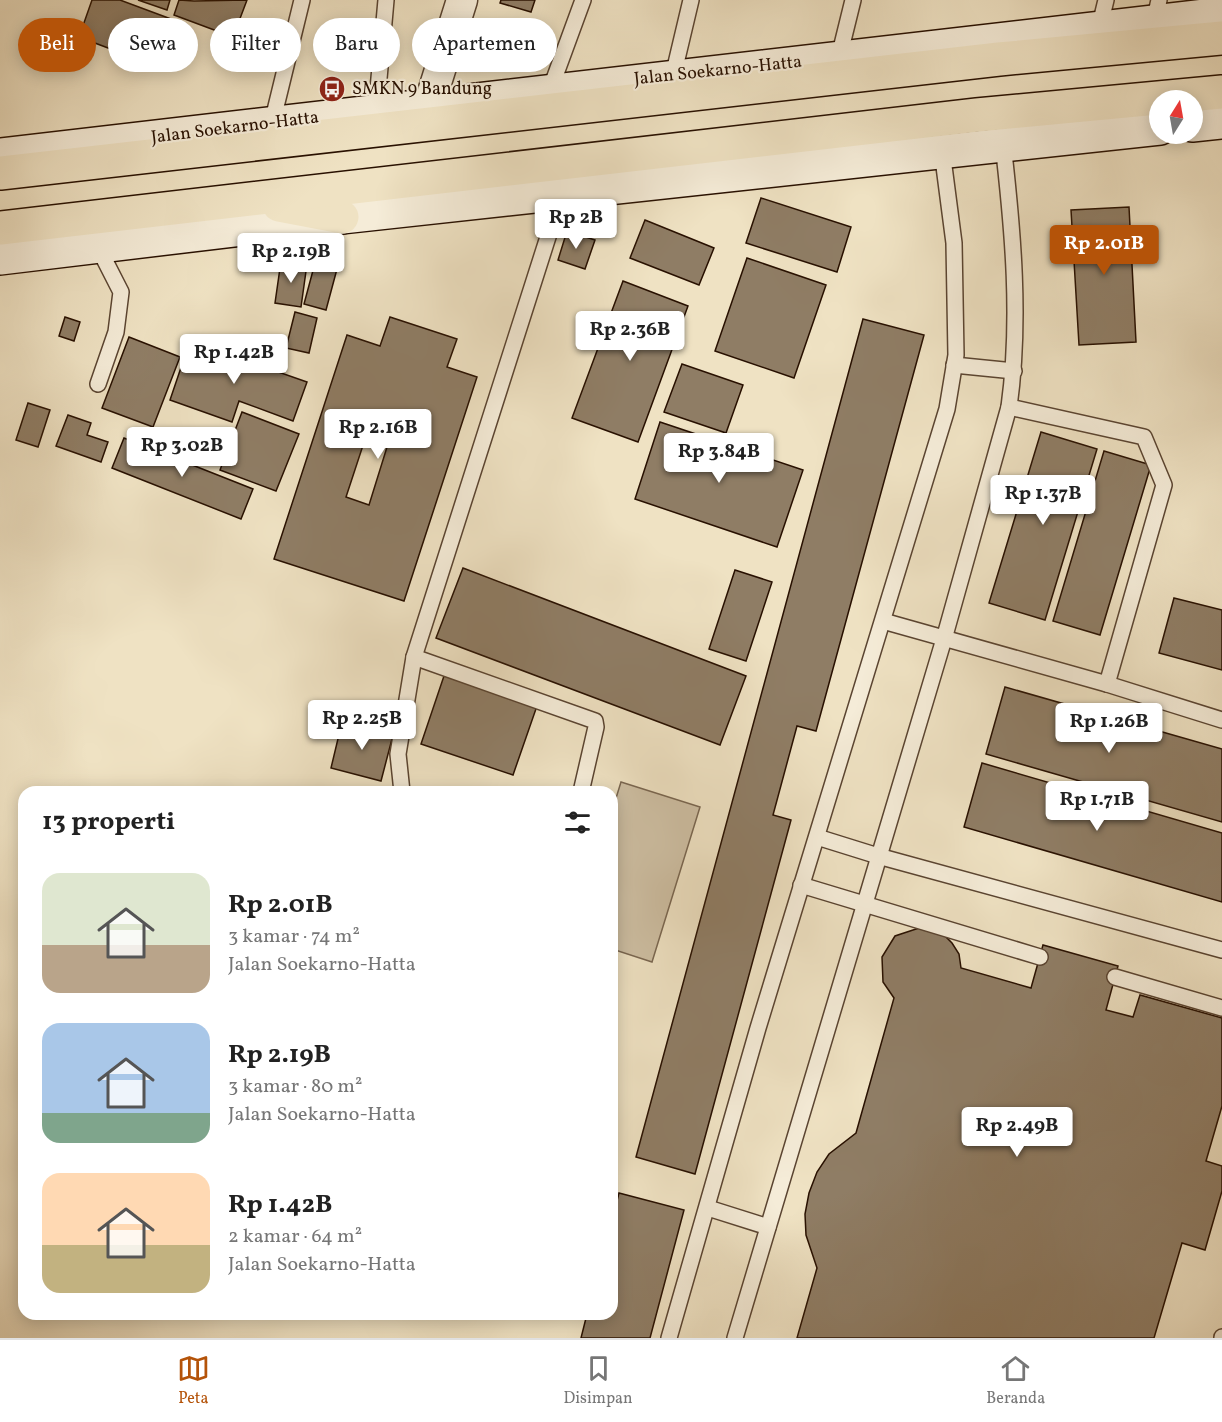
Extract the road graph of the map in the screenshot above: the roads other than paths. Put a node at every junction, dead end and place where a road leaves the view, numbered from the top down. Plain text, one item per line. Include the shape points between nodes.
1 (302, 0) edge
2 (386, 0) edge
3 (462, 0) edge
4 (583, 0) edge
5 (691, 0) edge
6 (853, 0) edge
7 (1157, 11) edge
8 (1222, 14) edge
9 (1102, 26) edge
10 (1026, 36) joint
11 (1222, 38) edge
12 (839, 57) junction
13 (673, 76) junction
14 (550, 90) junction
15 (1222, 92) edge
16 (429, 105) junction
17 (376, 112) junction
18 (1222, 122) edge
19 (272, 123) junction
20 (1203, 124) edge
21 (1149, 129) edge
22 (1003, 144) junction
23 (942, 151) junction
24 (0, 155) edge
25 (0, 173) edge
26 (562, 193) junction
27 (248, 199) junction
28 (342, 217) junction
29 (0, 228) edge
30 (98, 247) junction
31 (0, 258) edge
32 (954, 365) junction
33 (1014, 371) junction
34 (98, 384) dead end
35 (1009, 407) junction
36 (883, 621) junction
37 (944, 639) junction
38 (414, 657) junction
39 (1107, 684) junction
40 (1222, 720) edge
41 (401, 786) edge
42 (582, 786) edge
43 (817, 837) junction
44 (878, 856) junction
45 (801, 885) junction
46 (864, 906) junction
47 (1222, 950) edge
48 (1040, 957) dead end
49 (1115, 977) dead end
50 (1222, 1008) edge
51 (708, 1208) junction
52 (768, 1227) junction
53 (669, 1338) edge
54 (735, 1338) edge

1 - 19 lane
2 - 17 lane
3 - 16 street
4 - 14 lane
5 - 13 lane
6 - 12 lane
7 - 8 main road, Jalan Soekarno-Hatta
7 - 9 main road, Jalan Soekarno-Hatta
9 - 10 highway
9 - 11 highway, Jalan Soekarno-Hatta
9 - 25 highway, Jalan Soekarno-Hatta via 999,59
10 - 12 main road, Jalan Soekarno-Hatta
12 - 13 main road, Jalan Soekarno-Hatta
13 - 14 main road, Jalan Soekarno-Hatta
14 - 16 main road, Jalan Soekarno-Hatta
15 - 27 highway via 977,115
16 - 17 main road, Jalan Soekarno-Hatta
17 - 19 main road, Jalan Soekarno-Hatta
18 - 20 main road
19 - 24 main road, Jalan Soekarno-Hatta
21 - 22 main road
22 - 23 main road
22 - 33 lane via 1014,239
23 - 26 main road
23 - 32 lane via 954,243
26 - 28 main road
26 - 38 lane
27 - 28 highway
27 - 29 highway
28 - 30 main road
30 - 31 main road
30 - 34 lane via 121,292 116,332
32 - 33 lane
32 - 36 lane via 947,409
33 - 35 lane
35 - 37 lane
35 - 39 lane via 1144,437 1164,485
36 - 37 lane
36 - 43 lane
37 - 39 lane
37 - 44 lane
38 - 41 lane via 398,754
38 - 42 lane via 595,722
39 - 40 lane
43 - 44 lane
43 - 45 lane
44 - 46 lane
44 - 47 lane
45 - 46 lane
45 - 51 lane
46 - 48 lane
46 - 52 lane
49 - 50 lane
51 - 52 lane
51 - 53 lane
52 - 54 lane

